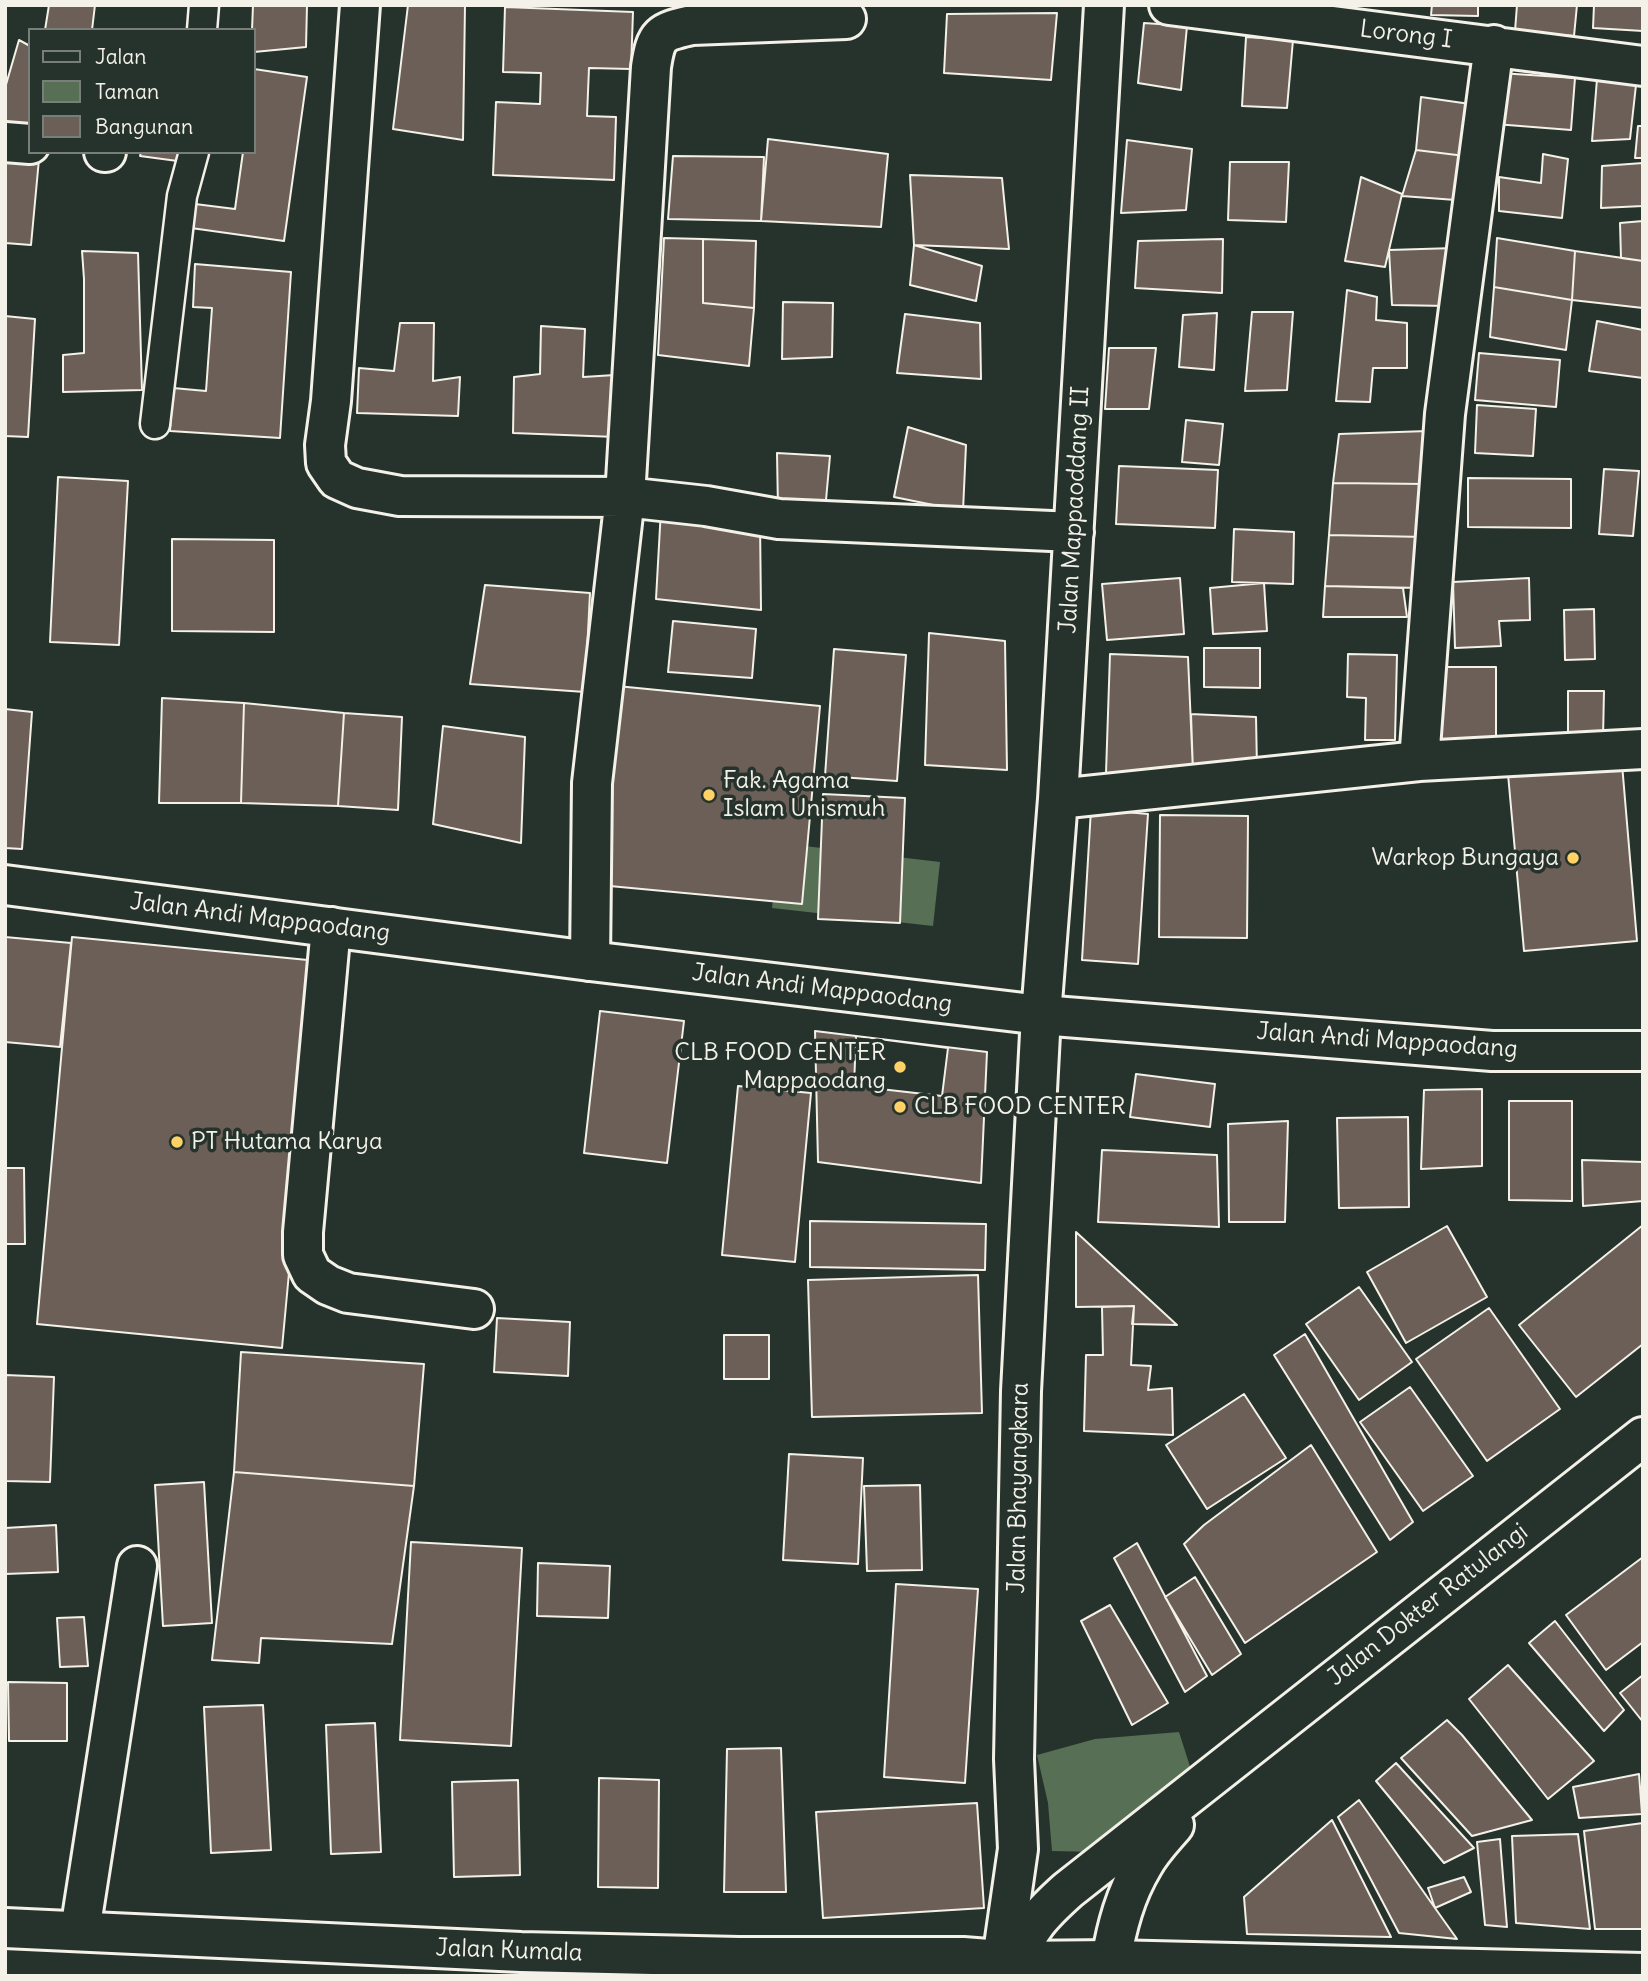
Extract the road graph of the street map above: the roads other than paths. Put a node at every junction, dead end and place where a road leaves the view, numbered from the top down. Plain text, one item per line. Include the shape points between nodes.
1 (204, 5) edge
2 (360, 5) edge
3 (1104, 5) edge
4 (1169, 5) edge
5 (1339, 16) edge
6 (846, 19) dead end
7 (202, 28) edge
8 (1493, 45) junction
9 (1643, 66) edge
10 (5, 142) edge
11 (28, 144) edge
12 (193, 154) edge
13 (155, 424) dead end
14 (625, 497) junction
15 (1074, 532) junction
16 (1643, 749) edge
17 (1419, 761) junction
18 (1058, 799) junction
19 (5, 885) edge
20 (331, 927) junction
21 (590, 961) junction
22 (1041, 1014) junction
23 (1643, 1051) edge
24 (474, 1309) dead end
25 (1643, 1437) edge
26 (138, 1566) dead end
27 (1214, 1774) junction
28 (5, 1928) edge
29 (80, 1931) junction
30 (1008, 1960) junction
31 (521, 1964) edge
32 (746, 1966) edge
33 (1111, 1968) edge
34 (1643, 1973) edge

1 - 7 lane
2 - 14 street via 326,463 337,479 357,488 400,496
3 - 15 street, Jalan Mappaoddang II
4 - 5 street, Lorong I
5 - 8 street, Lorong I
6 - 14 street via 691,25 667,31 654,45
8 - 9 street, Lorong I
8 - 17 street via 1446,414
10 - 11 street
12 - 13 lane via 182,196
14 - 15 street via 779,519
14 - 21 street via 592,783
15 - 18 street, Jalan Mappaoddang II
16 - 17 street
17 - 18 street
18 - 22 street, Jalan Mappaoddang II
19 - 20 street, Jalan Andi Mappaodang
20 - 21 street, Jalan Andi Mappaodang
20 - 24 street via 303,1255 312,1274 348,1293
21 - 22 street, Jalan Andi Mappaodang
22 - 23 street, Jalan Andi Mappaodang via 1492,1051
22 - 30 street, Jalan Bhayangkara via 1021,1391 1014,1759 1018,1849
25 - 27 street, Jalan Dokter Ratulangi
26 - 29 street
27 - 30 street, Jalan Dokter Ratulangi via 1041,1914
27 - 33 street, Jalan Dokter Ratulangi via 1144,1863 1128,1893
28 - 29 street, Jalan Kumala
29 - 31 street, Jalan Kumala
30 - 32 street, Jalan Kumala via 963,1957
30 - 33 street, Jalan Kumala
31 - 32 street, Jalan Kumala
33 - 34 street, Jalan Kumala

